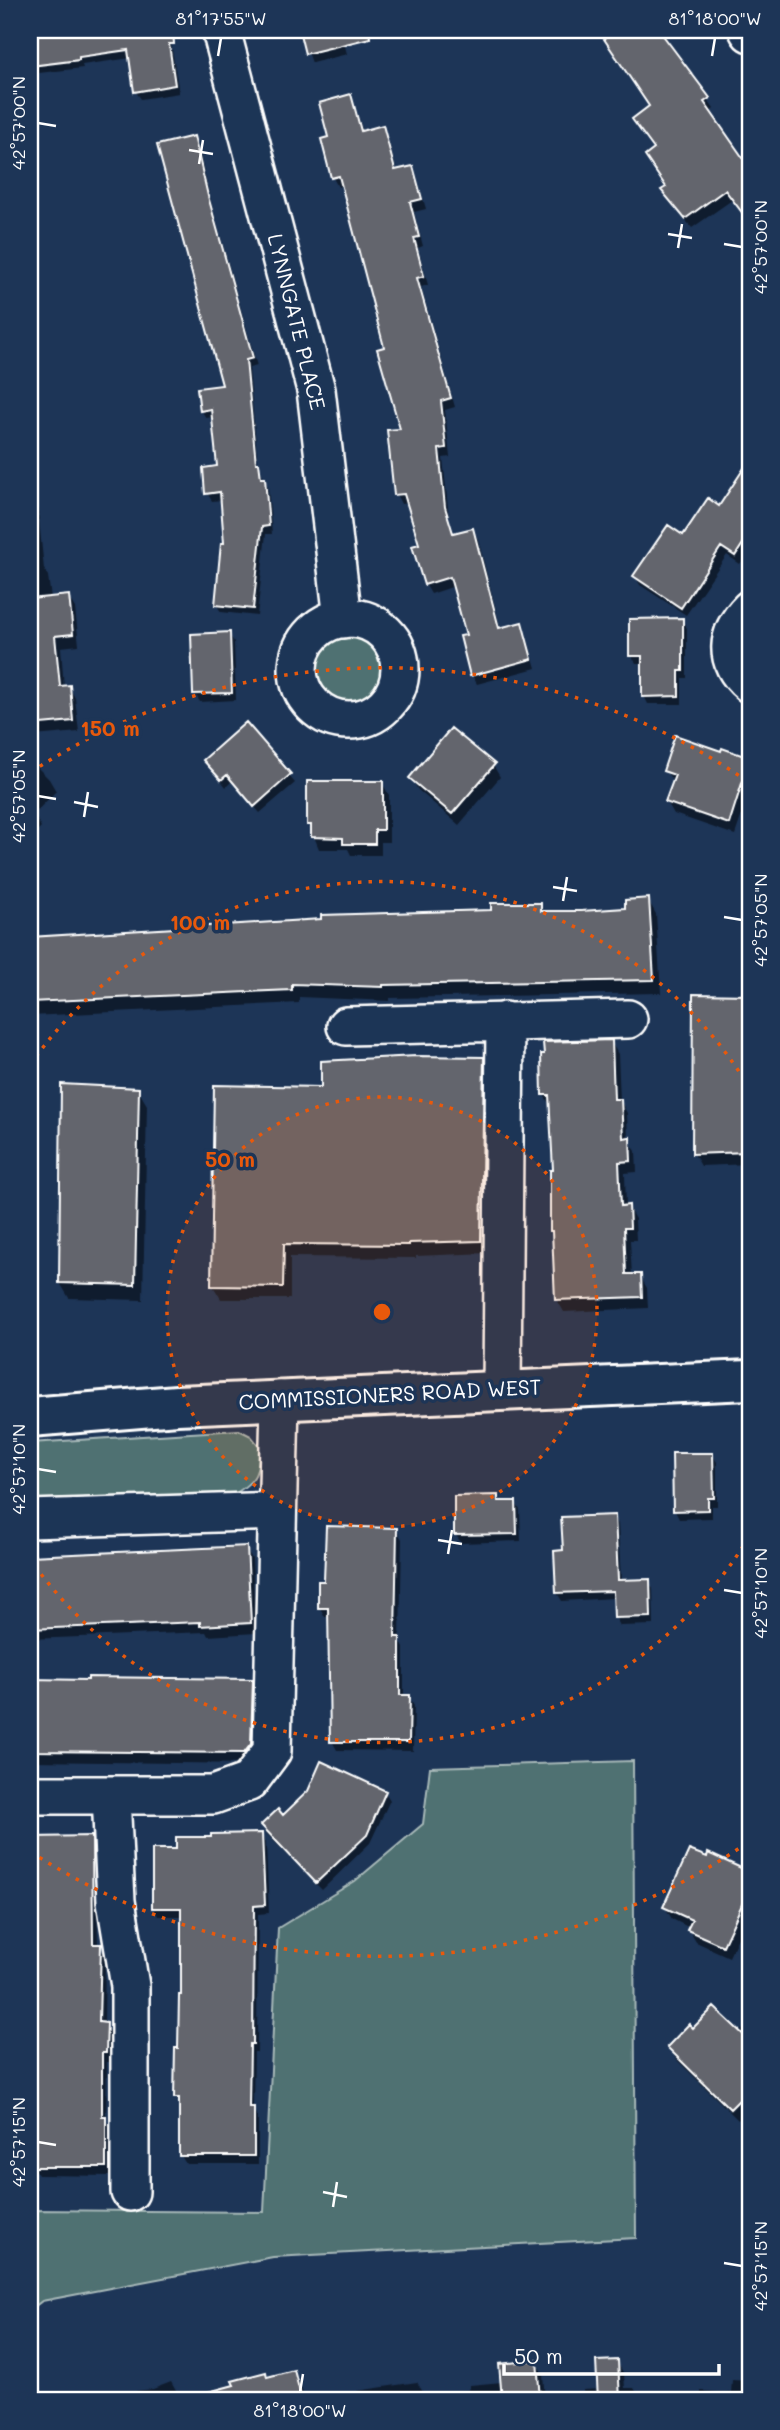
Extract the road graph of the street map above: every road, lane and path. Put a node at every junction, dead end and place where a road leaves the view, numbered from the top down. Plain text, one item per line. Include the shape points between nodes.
1 (221, 30) edge
2 (750, 609) edge
3 (343, 619) dead end
4 (750, 684) edge
5 (628, 1019) dead end
6 (505, 1021) junction
7 (346, 1026) dead end
8 (750, 1380) edge
9 (502, 1390) junction
10 (280, 1400) junction
11 (30, 1417) edge
12 (277, 1511) junction
13 (30, 1519) edge
14 (30, 1795) edge
15 (111, 1795) junction
16 (130, 2192) dead end

1 - 3 street, LYNNGATE PLACE via 316,390
2 - 4 street via 731,638 732,657
5 - 6 street
6 - 7 street
6 - 9 street
8 - 9 main road, COMMISSIONERS ROAD WEST
9 - 10 main road, COMMISSIONERS ROAD WEST
10 - 11 main road, COMMISSIONERS ROAD WEST
10 - 12 street
12 - 13 street
12 - 15 street via 272,1751 249,1782 213,1795
14 - 15 street
15 - 16 street via 116,1901 130,1986

